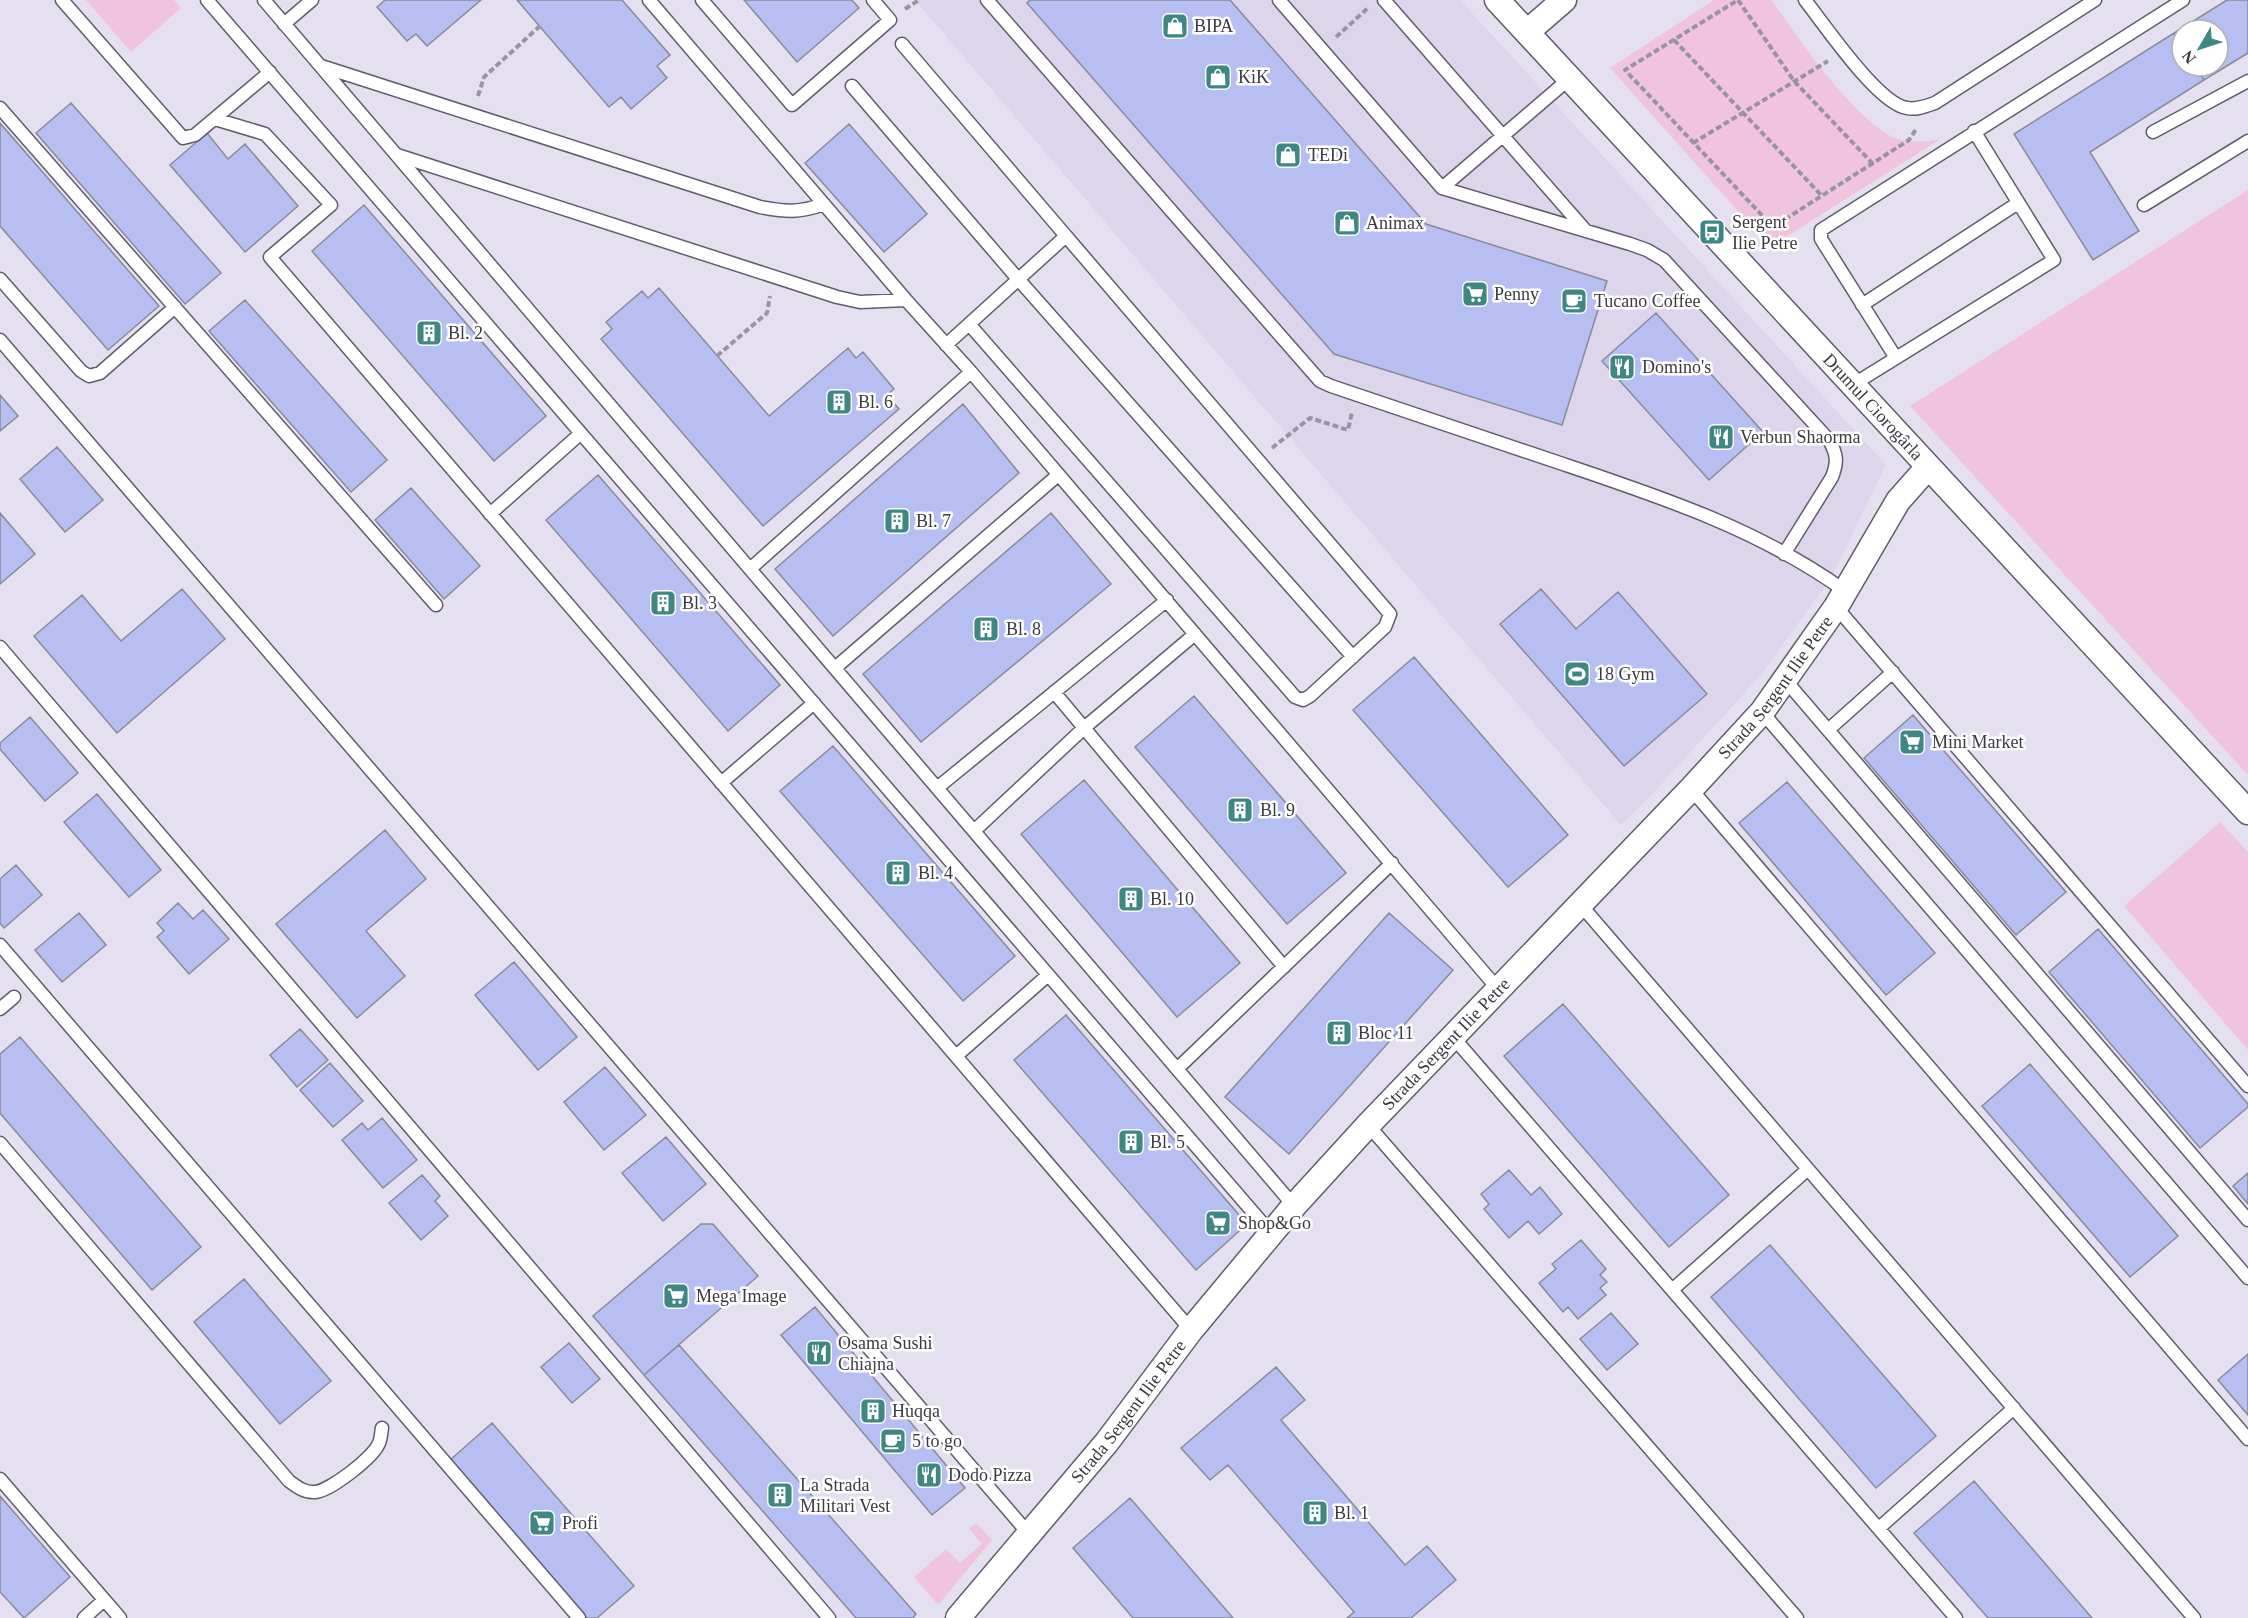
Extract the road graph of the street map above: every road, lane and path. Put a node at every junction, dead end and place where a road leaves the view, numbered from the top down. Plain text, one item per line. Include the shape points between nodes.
1 (62, 0) edge
2 (207, 0) edge
3 (264, 0) edge
4 (312, 0) edge
5 (649, 0) edge
6 (702, 0) edge
7 (873, 0) edge
8 (987, 0) edge
9 (1279, 0) edge
10 (1384, 0) edge
11 (1497, 0) edge
12 (1564, 0) edge
13 (1805, 0) edge
14 (2096, 0) edge
15 (2183, 0) edge
16 (1370, 7) dead end
17 (284, 24) junction
18 (540, 26) dead end
19 (1527, 32) junction
20 (1674, 39) junction
21 (902, 44) dead end
22 (1321, 49) junction
23 (1845, 51) junction
24 (320, 66) junction
25 (270, 72) junction
26 (1569, 79) junction
27 (1794, 81) junction
28 (2248, 81) edge
29 (852, 86) dead end
30 (1935, 103) junction
31 (0, 108) edge
32 (1744, 112) junction
33 (472, 114) junction
34 (215, 119) junction
35 (1974, 131) junction
36 (2153, 132) dead end
37 (1502, 135) junction
38 (2248, 141) edge
39 (1693, 143) junction
40 (396, 154) junction
41 (1873, 164) junction
42 (1442, 188) junction
43 (1822, 196) junction
44 (2018, 203) junction
45 (824, 204) junction
46 (2144, 205) dead end
47 (1587, 232) junction
48 (1066, 236) junction
49 (773, 276) junction
50 (0, 279) edge
51 (1018, 279) junction
52 (906, 300) junction
53 (1862, 305) junction
54 (175, 307) junction
55 (969, 324) junction
56 (0, 340) edge
57 (946, 345) junction
58 (717, 356) dead end
59 (1896, 358) junction
60 (971, 372) junction
61 (1854, 384) junction
62 (1356, 394) junction
63 (580, 434) junction
64 (1258, 459) junction
65 (1928, 467) junction
66 (1058, 475) junction
67 (490, 514) junction
68 (1784, 554) junction
69 (750, 569) junction
70 (1840, 599) junction
71 (1167, 600) junction
72 (436, 605) dead end
73 (1195, 634) junction
74 (0, 647) edge
75 (1353, 657) junction
76 (835, 668) junction
77 (1893, 672) junction
78 (1786, 681) junction
79 (1053, 692) junction
80 (814, 703) junction
81 (1762, 712) junction
82 (1084, 728) junction
83 (1828, 730) junction
84 (721, 783) junction
85 (937, 788) junction
86 (1691, 789) junction
87 (2248, 812) edge
88 (974, 831) junction
89 (1392, 863) junction
90 (1580, 904) junction
91 (0, 945) edge
92 (1284, 967) junction
93 (1048, 975) junction
94 (1498, 989) junction
95 (14, 997) dead end
96 (0, 1009) edge
97 (1453, 1037) junction
98 (956, 1056) junction
99 (1177, 1070) junction
100 (2248, 1086) edge
101 (1368, 1125) junction
102 (0, 1143) edge
103 (1808, 1169) junction
104 (1294, 1206) junction
105 (2248, 1220) edge
106 (1271, 1233) junction
107 (2248, 1278) edge
108 (1672, 1290) junction
109 (1191, 1330) junction
110 (2014, 1408) junction
111 (382, 1428) dead end
112 (2248, 1439) edge
113 (0, 1479) edge
114 (1878, 1528) junction
115 (1029, 1534) junction
116 (104, 1600) junction
117 (84, 1618) edge
118 (120, 1618) edge
119 (579, 1618) edge
120 (829, 1618) edge
121 (958, 1618) edge
122 (1797, 1618) edge
123 (1956, 1618) edge
124 (2194, 1618) edge

1 - 34 lane via 183,138 195,135
2 - 25 lane
3 - 17 lane
4 - 17 lane
5 - 45 lane
6 - 7 lane via 792,105 890,20
8 - 62 lane via 1312,373 1331,386
9 - 22 lane
10 - 37 lane
11 - 19 street, Drumul Ciorogârla
12 - 19 street
13 - 23 lane
14 - 30 lane
15 - 35 lane
16 - 22 path
17 - 24 lane
18 - 33 path via 484,77
19 - 26 street, Drumul Ciorogârla
20 - 27 path via 1738,0
20 - 32 path
20 - 39 path via 1625,70
21 - 48 lane
22 - 42 lane
23 - 27 path
23 - 30 lane via 1889,99 1905,108
24 - 33 lane
24 - 40 lane
25 - 34 lane
25 - 63 lane
26 - 37 lane
26 - 61 street, Drumul Ciorogârla
27 - 32 path
27 - 41 path
28 - 36 lane
29 - 51 lane
30 - 41 path via 1909,140
31 - 54 lane
32 - 39 path
32 - 43 path
33 - 45 lane via 760,207 804,211
34 - 67 lane via 265,134 331,205 270,258
35 - 44 lane
35 - 53 lane via 1821,230 1821,239
37 - 42 lane
37 - 47 lane
38 - 46 lane
39 - 43 path via 1773,227
40 - 49 lane
40 - 69 lane
41 - 43 path
42 - 47 lane
44 - 53 lane
44 - 59 lane via 2054,260
45 - 52 lane
47 - 68 lane via 1647,250 1664,260 1829,440 1836,452 1832,477
48 - 51 lane
48 - 64 lane
49 - 52 lane via 860,302
49 - 58 path via 767,313
50 - 54 lane via 89,376 100,373
51 - 55 lane
51 - 75 lane
52 - 57 lane
53 - 59 lane
54 - 72 lane
55 - 57 lane
55 - 75 lane via 1295,697 1303,700 1310,696
56 - 115 lane
57 - 60 lane
59 - 61 lane
60 - 66 lane
60 - 69 lane
61 - 65 street, Drumul Ciorogârla
62 - 64 path via 1348,430 1310,418
62 - 68 lane via 1705,513
63 - 67 lane
63 - 80 lane
64 - 75 lane via 1390,614 1385,627
65 - 70 street, Strada Sergent Ilie Petre via 1898,501
65 - 87 street, Drumul Ciorogârla
66 - 71 lane
66 - 76 lane
67 - 84 lane
68 - 70 lane
69 - 76 lane
70 - 77 lane
70 - 78 street, Strada Sergent Ilie Petre
71 - 73 lane
71 - 79 lane
73 - 82 lane
73 - 89 lane
74 - 120 lane
76 - 85 lane
77 - 83 lane
77 - 100 lane
78 - 81 street, Strada Sergent Ilie Petre
78 - 83 lane
79 - 82 lane
79 - 85 lane
80 - 84 lane
80 - 93 lane
81 - 86 street, Strada Sergent Ilie Petre
81 - 107 lane
82 - 88 lane
82 - 92 lane
83 - 105 lane
84 - 98 lane
85 - 88 lane
86 - 90 street, Strada Sergent Ilie Petre
86 - 112 lane
88 - 99 lane
89 - 92 lane
89 - 94 lane
90 - 94 street, Strada Sergent Ilie Petre
90 - 103 lane
91 - 119 lane
92 - 99 lane
93 - 98 lane
93 - 106 lane
94 - 97 street, Strada Sergent Ilie Petre
95 - 96 lane
97 - 101 street, Strada Sergent Ilie Petre
97 - 108 lane
98 - 109 lane
99 - 104 lane
101 - 104 street, Strada Sergent Ilie Petre
101 - 122 lane
102 - 111 lane via 300,1490 315,1492 331,1487 379,1444
103 - 108 lane
103 - 110 lane
104 - 106 street, Strada Sergent Ilie Petre
106 - 109 street, Strada Sergent Ilie Petre
108 - 114 lane
109 - 115 street, Strada Sergent Ilie Petre via 1107,1442
110 - 114 lane
110 - 124 lane
113 - 116 lane
114 - 123 lane
115 - 121 street, Strada Sergent Ilie Petre
116 - 117 lane
116 - 118 lane

